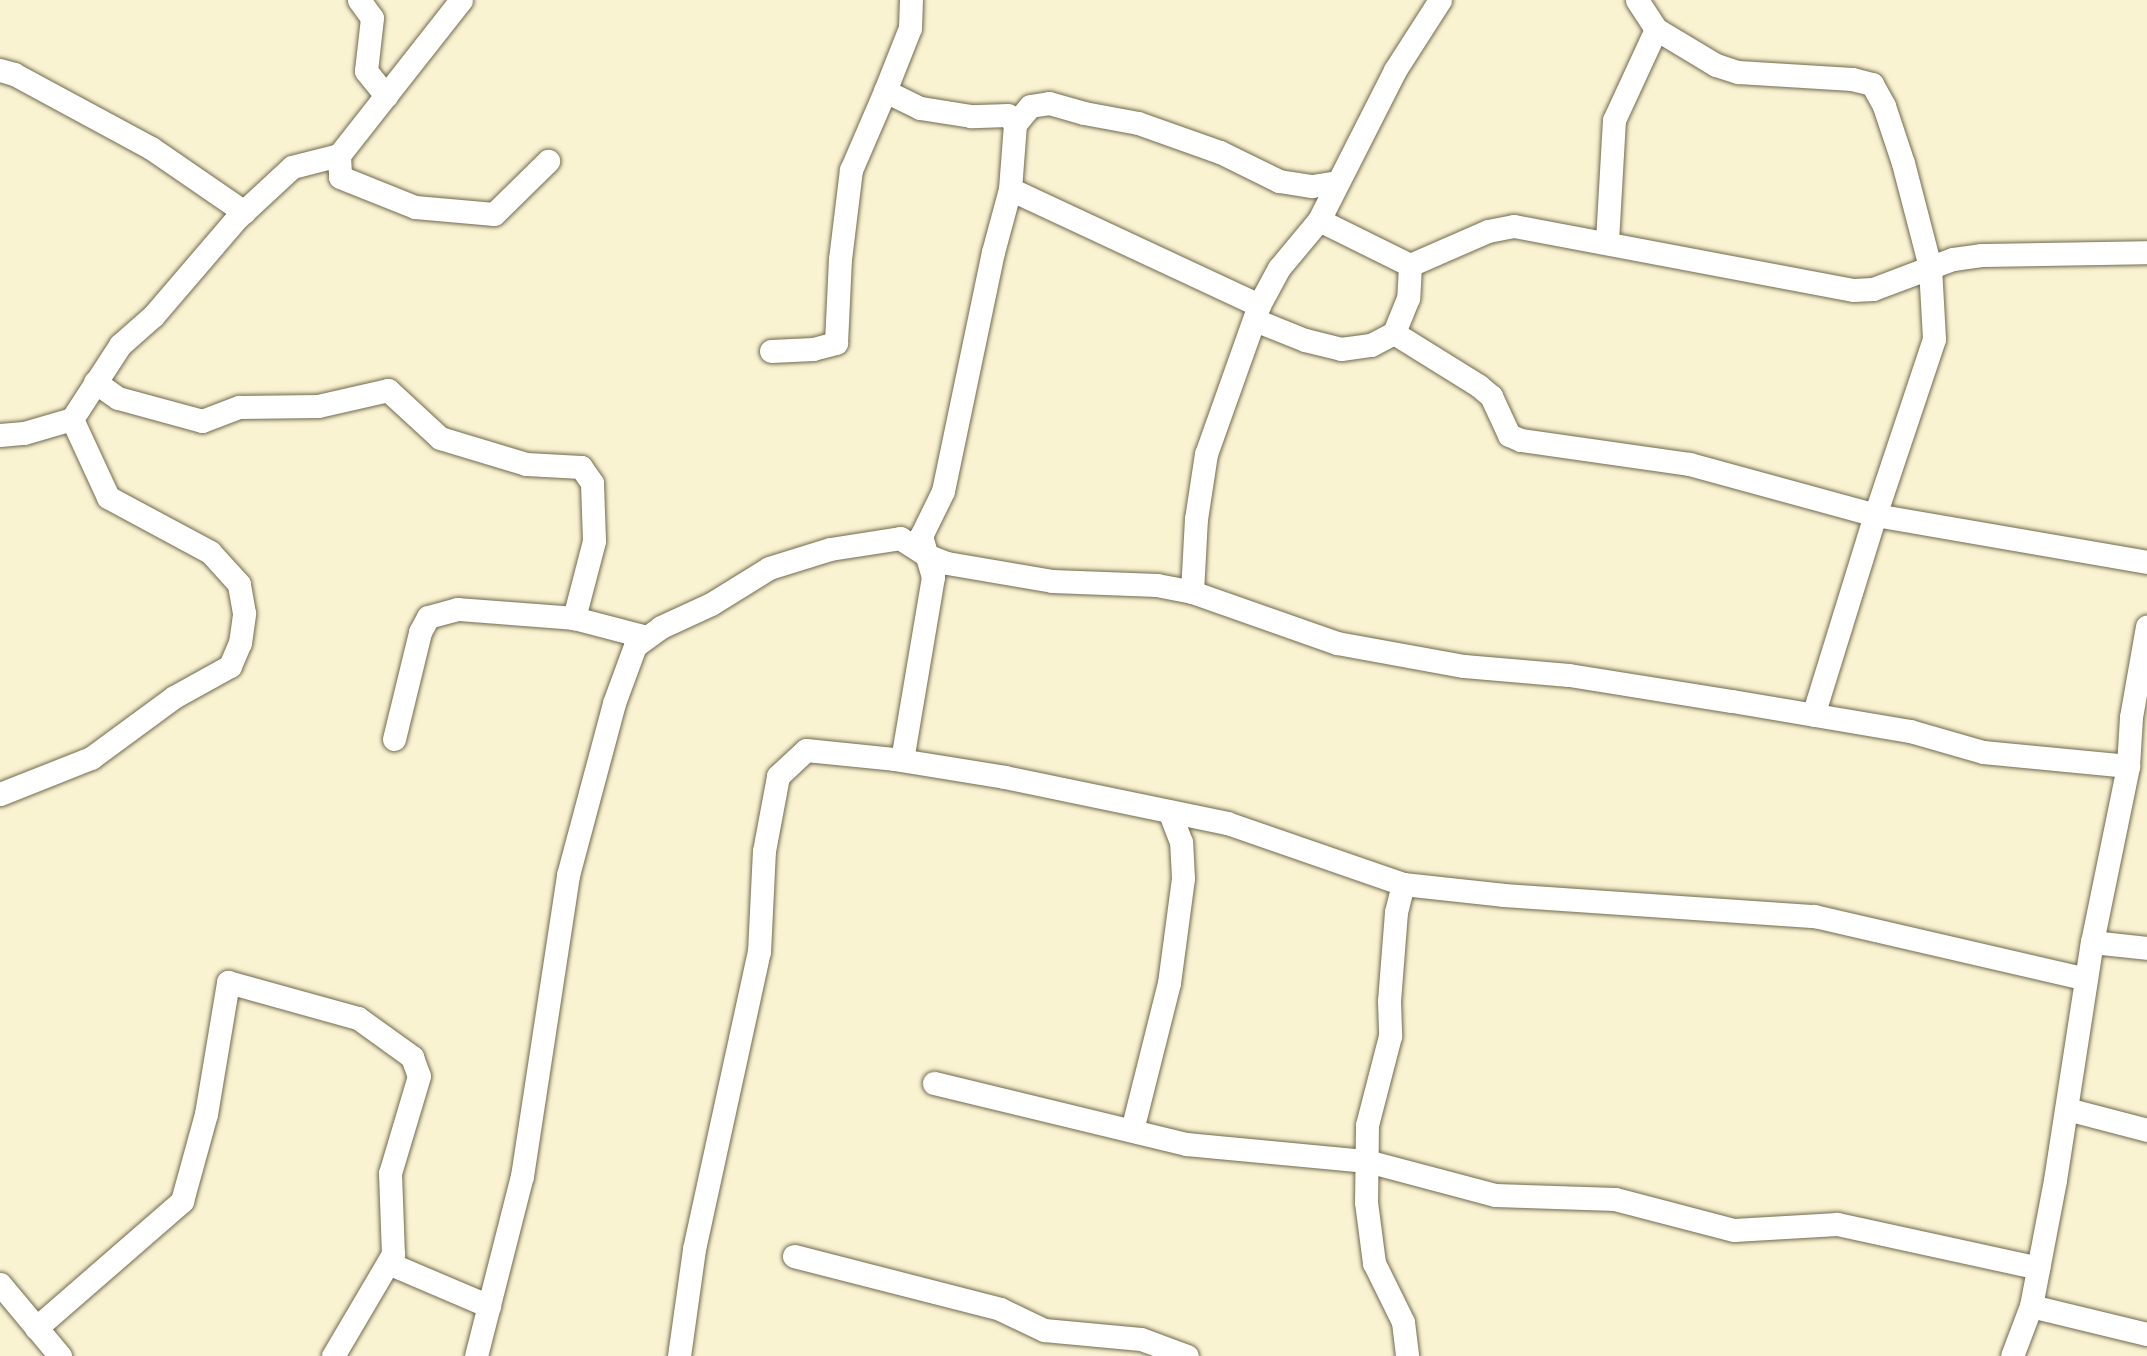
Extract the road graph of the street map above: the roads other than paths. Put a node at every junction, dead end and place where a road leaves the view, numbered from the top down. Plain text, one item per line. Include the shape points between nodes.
1 (359, 0) edge
2 (461, 0) edge
3 (911, 0) edge
4 (1440, 0) edge
5 (1637, 0) edge
6 (1656, 29) junction
7 (0, 71) edge
8 (886, 91) junction
9 (386, 96) junction
10 (1015, 124) junction
11 (339, 155) junction
12 (548, 161) dead end
13 (1336, 182) junction
14 (1010, 189) junction
15 (244, 212) junction
16 (1319, 220) junction
17 (1607, 241) junction
18 (2147, 252) edge
19 (1410, 265) junction
20 (1930, 267) junction
21 (1257, 313) junction
22 (1394, 333) junction
23 (771, 351) dead end
24 (95, 382) junction
25 (72, 419) junction
26 (0, 435) edge
27 (1875, 515) junction
28 (926, 555) junction
29 (2147, 562) edge
30 (1192, 592) junction
31 (574, 618) junction
32 (2147, 626) edge
33 (647, 637) junction
34 (1813, 715) junction
35 (2138, 732) edge
36 (394, 739) dead end
37 (902, 760) junction
38 (2128, 766) junction
39 (0, 794) edge
40 (1169, 811) junction
41 (1403, 884) junction
42 (2092, 942) junction
43 (2147, 947) edge
44 (2086, 979) junction
45 (934, 1083) dead end
46 (2067, 1109) junction
47 (1132, 1130) junction
48 (2147, 1130) edge
49 (1367, 1161) junction
50 (794, 1255) dead end
51 (388, 1263) junction
52 (2038, 1268) junction
53 (0, 1284) edge
54 (489, 1306) junction
55 (2031, 1306) junction
56 (36, 1328) junction
57 (2147, 1334) edge
58 (60, 1356) edge
59 (333, 1356) edge
60 (476, 1356) edge
61 (679, 1356) edge
62 (1187, 1356) edge
63 (1407, 1356) edge
64 (2012, 1356) edge

1 - 9 street via 372,18 366,71
2 - 9 street
3 - 8 street via 910,28
4 - 13 street via 1395,70
5 - 6 street
6 - 17 street via 1614,120
6 - 20 street via 1716,65 1738,72 1872,84 1903,163
7 - 15 street via 14,74 150,148
8 - 10 street via 920,108 971,116 1008,115
8 - 23 street via 851,170 836,343
9 - 11 street
10 - 13 street via 1030,106 1049,103 1138,123 1220,152 1279,181 1312,186
10 - 14 street
11 - 12 street via 340,177 415,207 494,214
11 - 15 street via 292,167
13 - 16 street
14 - 21 street
14 - 28 street via 943,491 921,536
15 - 24 street via 153,316 120,345
16 - 19 street
16 - 21 street via 1279,268
17 - 19 street via 1501,226
17 - 20 street via 1853,290 1893,283
18 - 20 street via 1981,255
19 - 22 street via 1408,298
20 - 27 street via 1934,339
21 - 22 street via 1305,340 1341,349 1371,345
21 - 30 street via 1206,454
22 - 27 street via 1491,396 1509,435 1521,440 1689,464
24 - 25 street
24 - 31 street via 118,398 202,421 239,407 318,406 388,390 440,438 526,464 581,467 592,483 594,541
25 - 26 street
25 - 39 street via 108,497 211,552 239,584 244,613 240,643 230,666 174,697 91,758
27 - 29 street
27 - 34 street
28 - 30 street via 947,563 1052,581 1157,585
28 - 33 street via 900,538 830,549 769,568
28 - 37 street via 933,577
30 - 34 street via 1337,643 1464,666 1569,675
31 - 33 street
31 - 36 street via 458,609 428,617 420,632
32 - 35 street
33 - 54 street via 635,646 614,704 568,875 522,1176
34 - 38 street via 1910,731 1983,752
35 - 38 street
37 - 40 street
37 - 61 street via 806,750 778,776 764,851 759,952 694,1249
38 - 42 street
40 - 41 street via 1227,823
40 - 47 street via 1181,842 1183,878 1169,984
41 - 44 street via 1814,916
41 - 49 street via 1396,912 1390,1036 1367,1125
42 - 43 street
42 - 44 street
44 - 46 street
45 - 47 street
46 - 48 street
46 - 52 street
47 - 49 street via 1186,1144
49 - 52 street via 1495,1195 1615,1199 1734,1230 1837,1224
49 - 63 street via 1366,1202 1374,1263 1402,1322
50 - 62 street via 1000,1309 1044,1330 1140,1339
51 - 54 street
51 - 56 street via 393,1254 390,1173 419,1076 412,1057 358,1018 228,982 206,1114 183,1201
51 - 59 street
52 - 55 street
53 - 56 street
54 - 60 street
55 - 57 street
55 - 64 street
56 - 58 street

